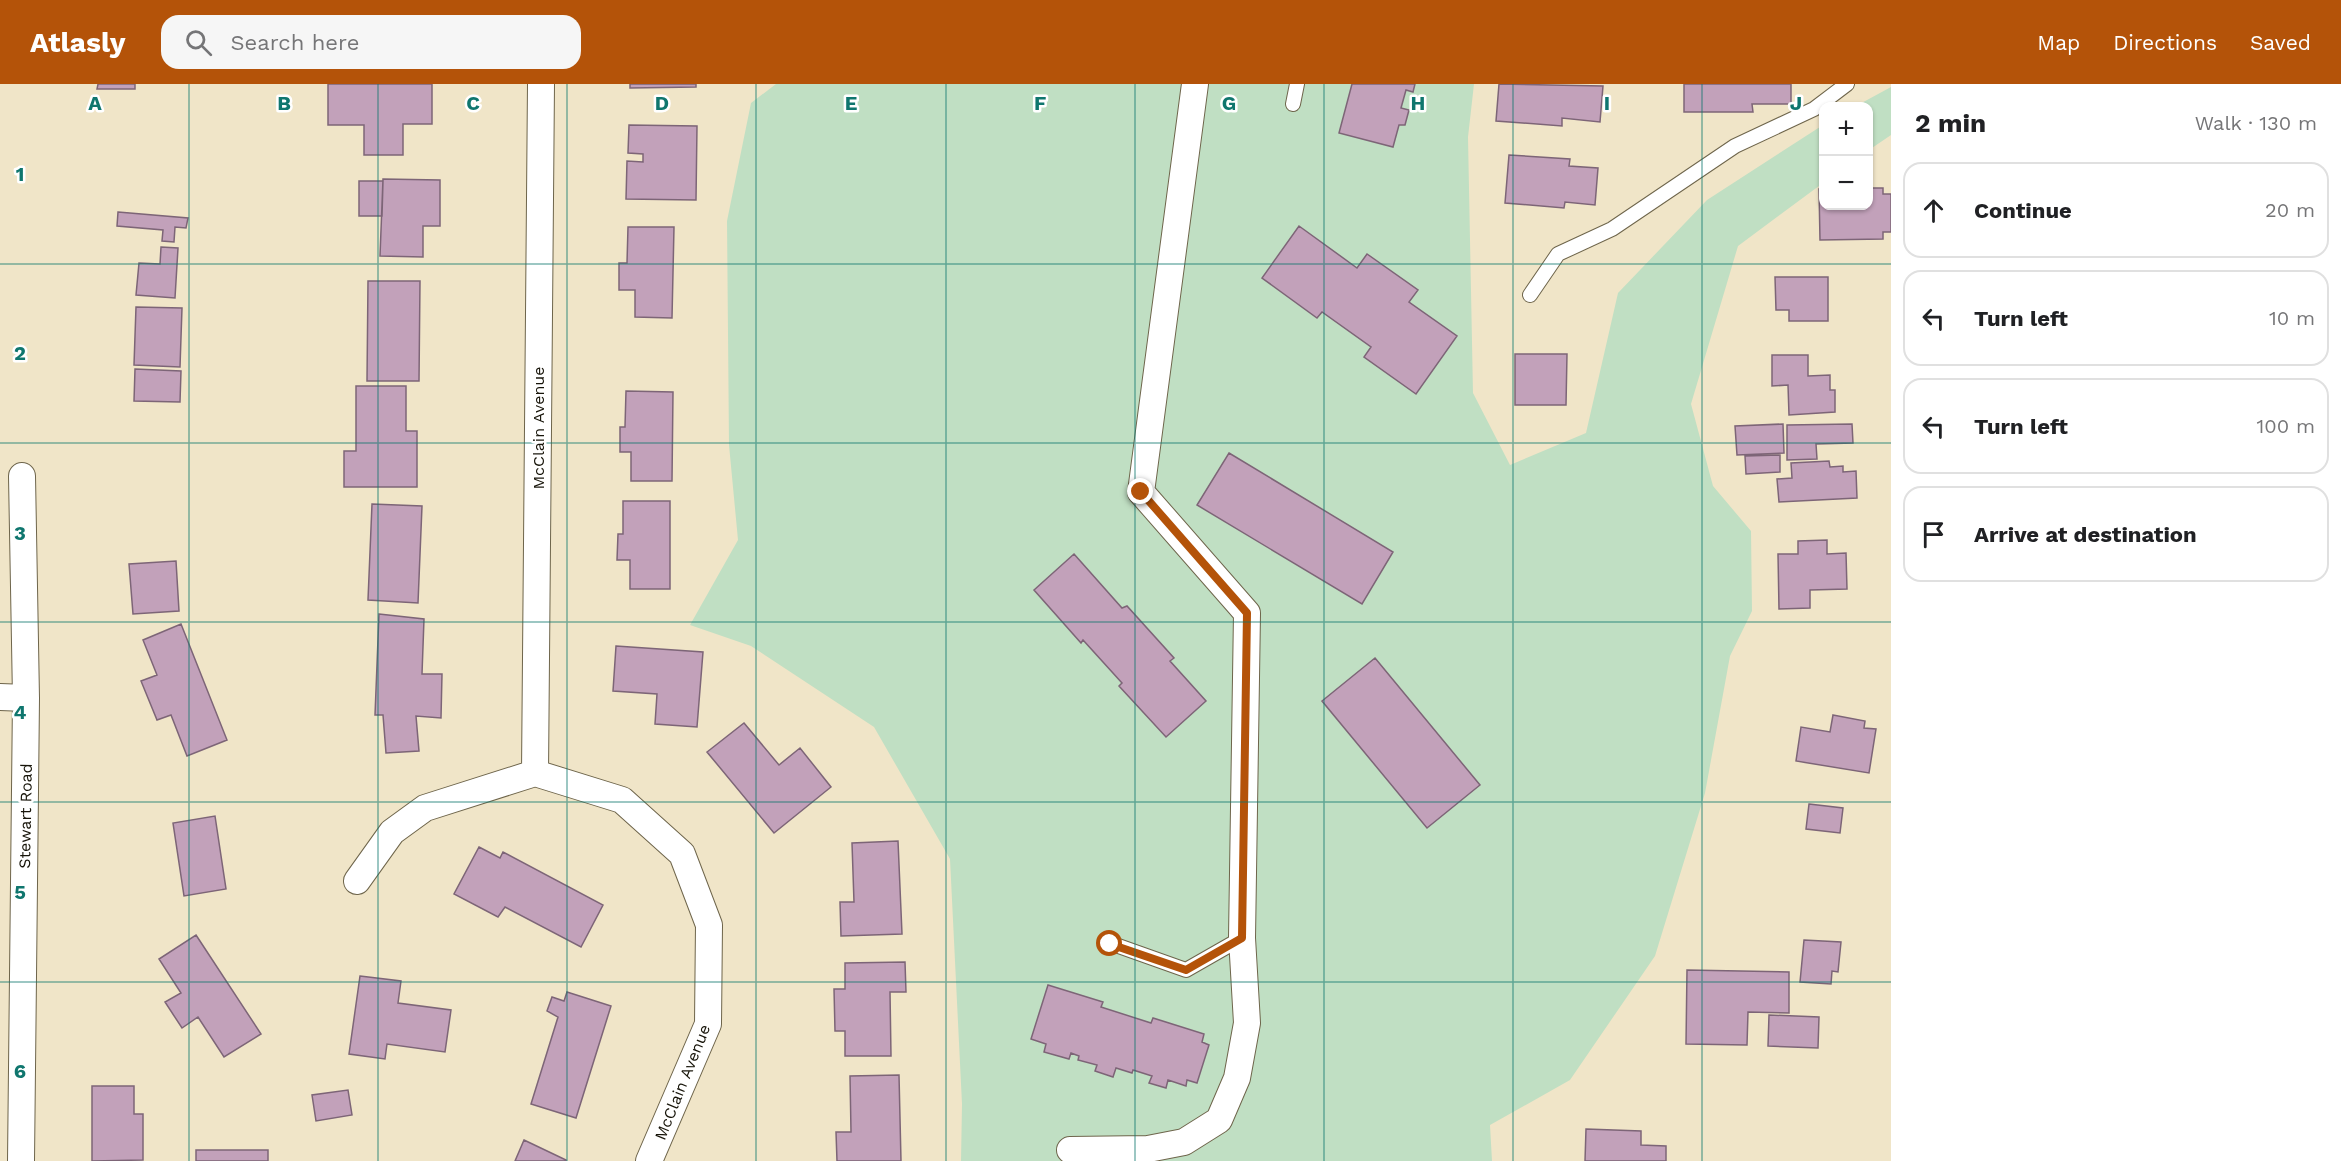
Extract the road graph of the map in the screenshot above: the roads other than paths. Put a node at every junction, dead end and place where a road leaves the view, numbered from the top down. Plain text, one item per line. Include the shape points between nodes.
1 (541, 84) edge
2 (1195, 84) edge
3 (1297, 84) edge
4 (1847, 84) edge
5 (1293, 104) dead end
6 (1530, 295) dead end
7 (22, 476) dead end
8 (0, 697) edge
9 (26, 698) junction
10 (535, 773) junction
11 (357, 881) dead end
12 (1242, 938) junction
13 (1110, 944) dead end
14 (1070, 1150) dead end
15 (21, 1161) edge
16 (649, 1161) edge

1 - 10 street, McClain Avenue
2 - 12 street via 1141,492 1247,613
3 - 5 lane
4 - 6 lane via 1814,109 1735,146 1612,229 1558,254
7 - 9 street, Stewart Road
8 - 9 street
9 - 15 street, Stewart Road
10 - 11 street via 425,808 392,832
10 - 16 street, McClain Avenue via 622,800 682,854 709,925 708,1024
12 - 13 lane via 1186,970
12 - 14 street via 1247,1023 1237,1078 1219,1119 1185,1142 1148,1149

